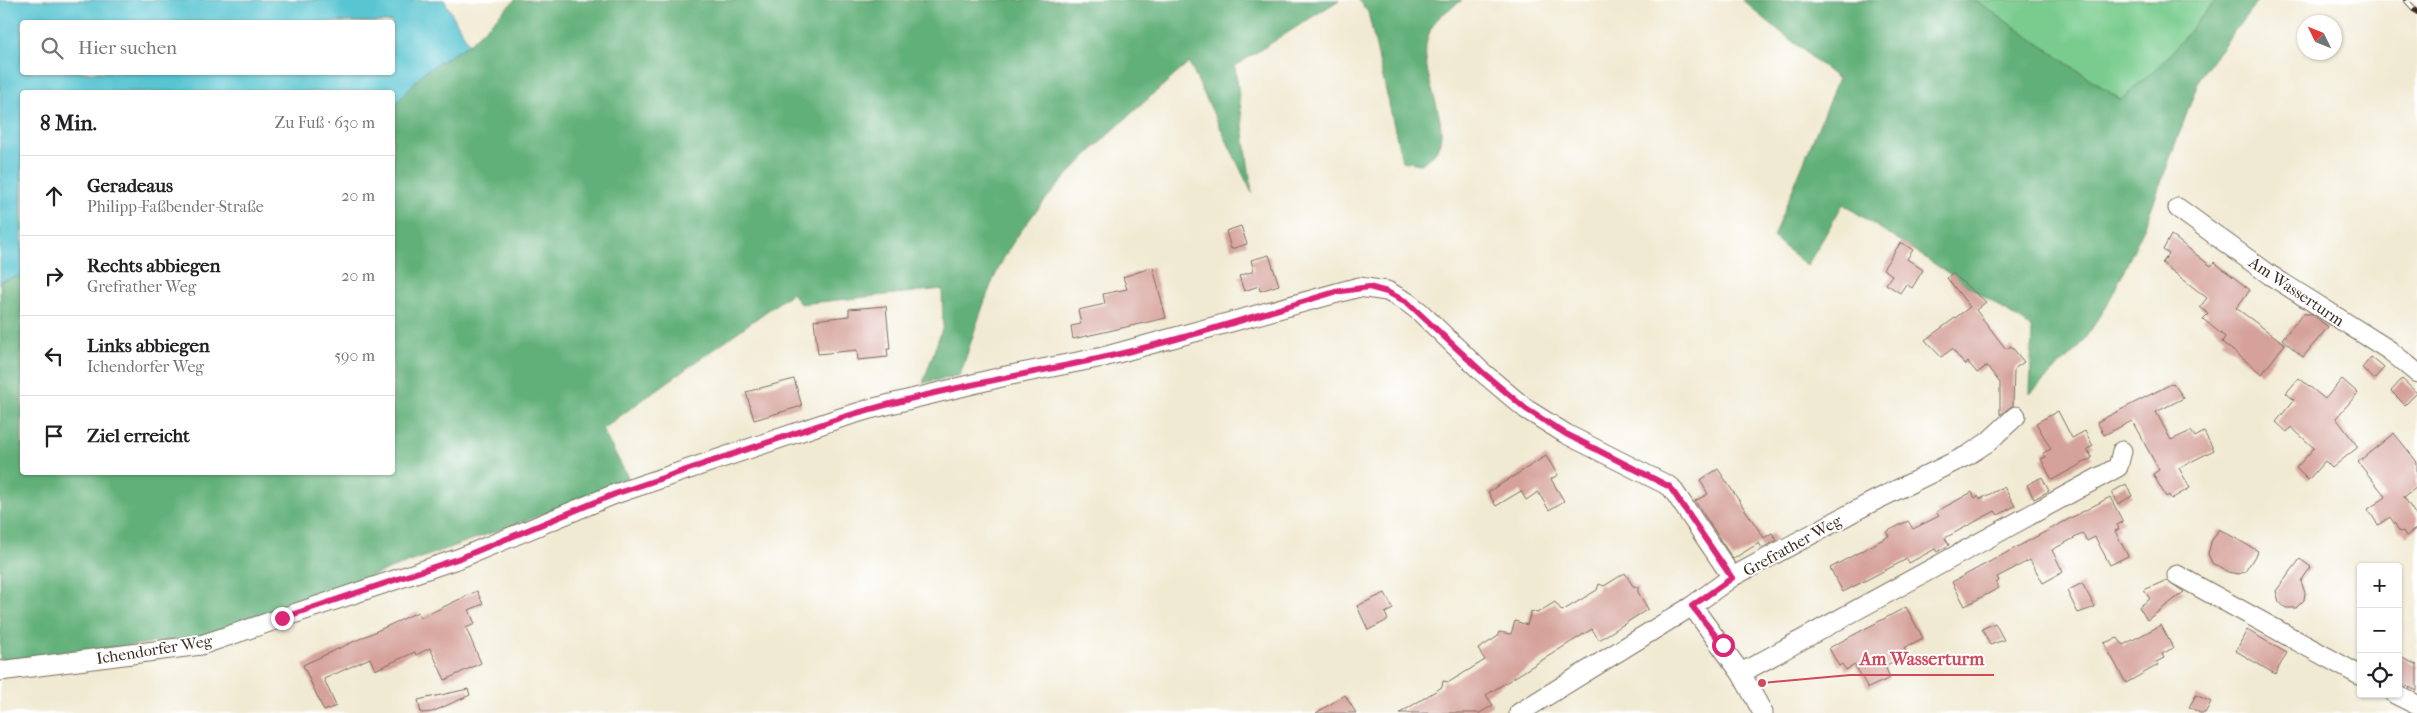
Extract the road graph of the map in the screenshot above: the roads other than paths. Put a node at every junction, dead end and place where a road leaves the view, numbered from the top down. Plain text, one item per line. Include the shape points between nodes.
1 (2178, 208) dead end
2 (2417, 373) edge
3 (2016, 416) dead end
4 (2122, 451) dead end
5 (2178, 575) dead end
6 (1732, 578) junction
7 (1692, 606) junction
8 (0, 671) edge
9 (1741, 672) junction
10 (2357, 674) edge
11 (2402, 698) edge
12 (2417, 705) edge
13 (1520, 713) edge
14 (1763, 713) edge

1 - 2 street, Am Wasserturm via 2270,275 2389,350
3 - 6 street, Grefrather Weg via 1988,442 1968,455 1870,503
4 - 9 street via 2118,467
5 - 10 street
6 - 7 street, Grefrather Weg
6 - 8 street, Ichendorfer Weg via 1670,487 1566,434 1526,409 1407,302 1387,292 1359,287 1103,358 1006,376 870,408 615,494 460,558 200,645
7 - 9 street
7 - 13 street, Grefrather Weg
9 - 14 street
11 - 12 street

